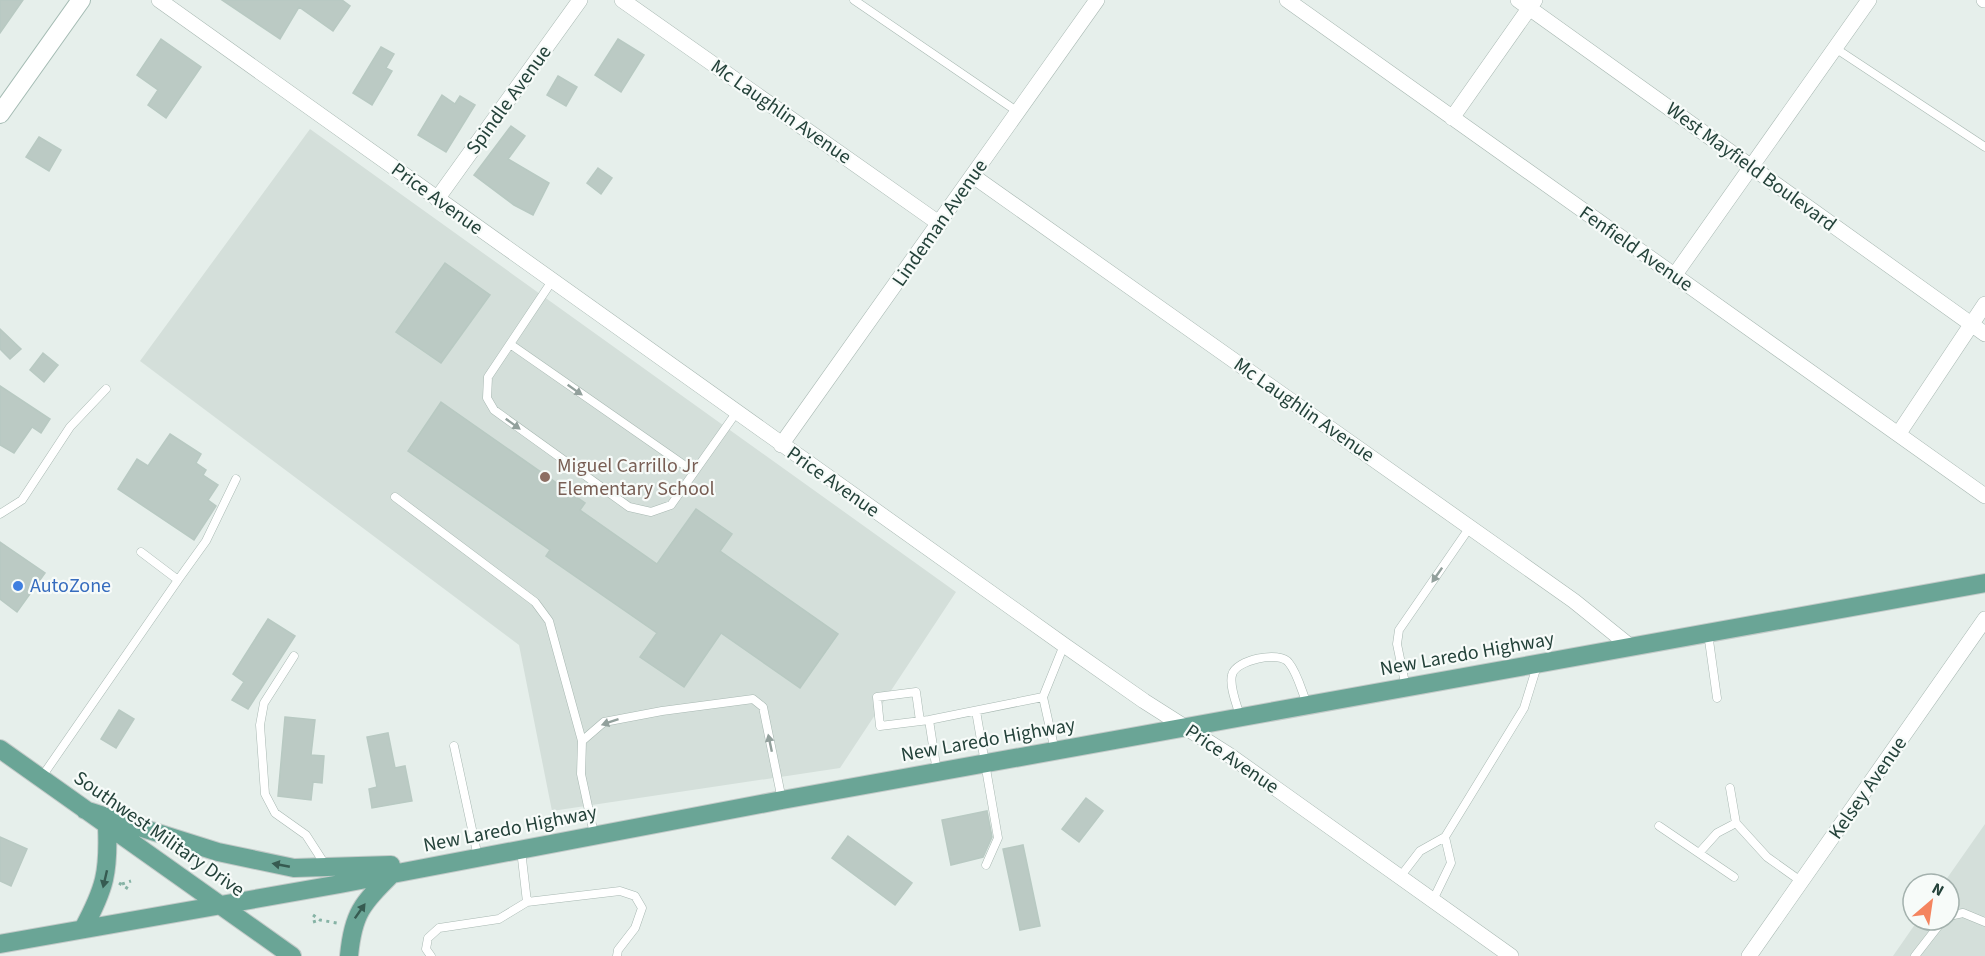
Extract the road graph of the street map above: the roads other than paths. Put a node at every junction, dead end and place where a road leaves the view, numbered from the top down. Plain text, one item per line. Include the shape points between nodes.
1 (81, 0) edge
2 (159, 0) edge
3 (580, 0) edge
4 (622, 0) edge
5 (854, 0) edge
6 (1287, 0) edge
7 (1869, 0) edge
8 (1091, 2) edge
9 (1527, 3) edge
10 (1835, 48) junction
11 (1018, 112) junction
12 (0, 114) edge
13 (1452, 118) junction
14 (1985, 147) edge
15 (1751, 166) junction
16 (973, 176) junction
17 (437, 199) junction
18 (940, 224) junction
19 (1674, 276) junction
20 (552, 281) junction
21 (1985, 304) edge
22 (1971, 324) junction
23 (1985, 334) edge
24 (510, 344) junction
25 (106, 389) dead end
26 (736, 413) junction
27 (1899, 433) junction
28 (781, 445) junction
29 (694, 472) junction
30 (236, 479) dead end
31 (1985, 496) edge
32 (395, 497) dead end
33 (0, 514) edge
34 (1470, 527) junction
35 (141, 552) dead end
36 (178, 580) junction
37 (1985, 583) edge
38 (1985, 619) edge
39 (1708, 633) junction
40 (1064, 645) junction
41 (1631, 647) junction
42 (294, 656) dead end
43 (1537, 664) junction
44 (1406, 688) junction
45 (1043, 697) junction
46 (1717, 698) dead end
47 (1308, 706) junction
48 (976, 711) junction
49 (1240, 718) junction
50 (929, 720) junction
51 (920, 721) junction
52 (1186, 728) junction
53 (582, 741) junction
54 (454, 746) dead end
55 (0, 749) edge
56 (1055, 752) junction
57 (985, 764) junction
58 (937, 773) junction
59 (41, 778) junction
60 (1730, 788) dead end
61 (782, 800) junction
62 (86, 810) junction
63 (1736, 823) junction
64 (107, 826) junction
65 (1659, 826) dead end
66 (594, 835) junction
67 (1445, 837) junction
68 (521, 849) junction
69 (1699, 853) junction
70 (478, 857) junction
71 (444, 864) junction
72 (986, 865) dead end
73 (327, 867) junction
74 (392, 874) junction
75 (1401, 877) junction
76 (1734, 877) dead end
77 (1802, 882) junction
78 (340, 885) junction
79 (1433, 900) junction
80 (528, 902) junction
81 (219, 904) junction
82 (1961, 913) edge
83 (1985, 922) edge
84 (83, 929) junction
85 (1934, 932) edge
86 (0, 946) edge
87 (3, 956) edge
88 (292, 956) edge
89 (349, 956) edge
90 (431, 956) edge
91 (617, 956) edge
92 (1511, 956) edge
93 (1749, 956) edge
94 (1915, 956) edge

1 - 12 main road
2 - 17 street, Price Avenue
3 - 17 street, Spindle Avenue
4 - 18 street, Mc Laughlin Avenue
5 - 11 lane
6 - 13 street, Fenfield Avenue
7 - 10 street
8 - 11 street, Lindeman Avenue
9 - 13 street
9 - 15 street, West Mayfield Boulevard
10 - 14 lane
10 - 15 street
11 - 16 street, Lindeman Avenue
13 - 19 street, Fenfield Avenue
15 - 19 street
15 - 22 street, West Mayfield Boulevard
16 - 18 street, Lindeman Avenue
16 - 34 street, Mc Laughlin Avenue
17 - 20 street, Price Avenue
18 - 28 street, Lindeman Avenue
19 - 27 street, Fenfield Avenue
20 - 24 lane
20 - 26 street, Price Avenue
21 - 22 street
22 - 23 street, West Mayfield Boulevard
22 - 27 street
24 -> 29 lane
24 -> 29 lane via 488,377 487,398 494,410 628,507 651,512 671,506
25 - 33 lane via 70,427 22,500
26 - 28 street, Price Avenue
26 - 29 lane
27 - 31 street, Fenfield Avenue
28 - 40 street, Price Avenue
30 - 36 lane via 206,541
32 - 53 lane via 535,602 549,621
34 - 41 street, Mc Laughlin Avenue
34 -> 44 lane via 1399,630 1397,644
35 - 36 lane
36 - 59 lane
37 - 39 main road, New Laredo Highway
38 - 77 street, Kelsey Avenue
39 - 41 main road, New Laredo Highway
39 - 46 lane
40 - 45 lane
40 - 52 street, Price Avenue
41 - 43 main road, New Laredo Highway
42 - 73 lane via 264,703 260,725 265,794 267,804 306,836
43 - 44 main road, New Laredo Highway
43 - 67 lane via 1524,708
44 - 47 main road, New Laredo Highway
45 - 48 lane
45 - 56 lane
47 - 49 main road, New Laredo Highway
47 - 49 lane via 1288,661 1267,656 1240,665 1231,677
48 - 50 lane
48 - 57 lane
49 - 52 main road, New Laredo Highway
50 - 51 lane
50 - 58 lane
51 - 51 lane via 880,726 877,697 916,692
52 - 56 main road, New Laredo Highway
52 - 75 street, Price Avenue
61 -> 53 lane via 763,707 753,699 604,722
53 - 66 lane via 580,774
54 - 70 lane
55 - 59 main road, Southwest Military Drive
56 - 57 main road, New Laredo Highway
57 - 58 main road, New Laredo Highway
57 - 72 lane via 998,837
58 - 61 main road, New Laredo Highway
59 - 62 main road, Southwest Military Drive
60 - 63 lane
61 - 66 main road, New Laredo Highway
62 - 64 main road, Southwest Military Drive
73 -> 62 main road via 294,868 218,852
63 - 69 lane via 1717,833
63 - 77 lane via 1767,857
64 - 81 main road, Southwest Military Drive
64 -> 84 main road via 107,871 101,895
65 - 69 lane
66 - 68 main road, New Laredo Highway
67 - 75 lane via 1420,851
67 - 79 lane via 1451,863
68 - 70 main road, New Laredo Highway
68 - 80 lane
69 - 76 lane
70 - 71 main road, New Laredo Highway
71 - 73 main road
71 - 74 main road, New Laredo Highway
73 - 78 lane
74 - 78 main road, New Laredo Highway
89 -> 74 main road via 356,915
75 - 79 street, Price Avenue
77 - 93 street, Kelsey Avenue
78 - 81 main road, New Laredo Highway
79 - 92 street, Price Avenue
80 - 90 lane via 499,919 438,928 428,938 426,949
80 - 91 lane via 620,891 635,896 642,908 635,928
81 - 84 main road, New Laredo Highway
81 - 88 main road, Southwest Military Drive
82 - 83 lane
84 - 86 main road, New Laredo Highway
85 - 94 lane
86 - 87 lane

